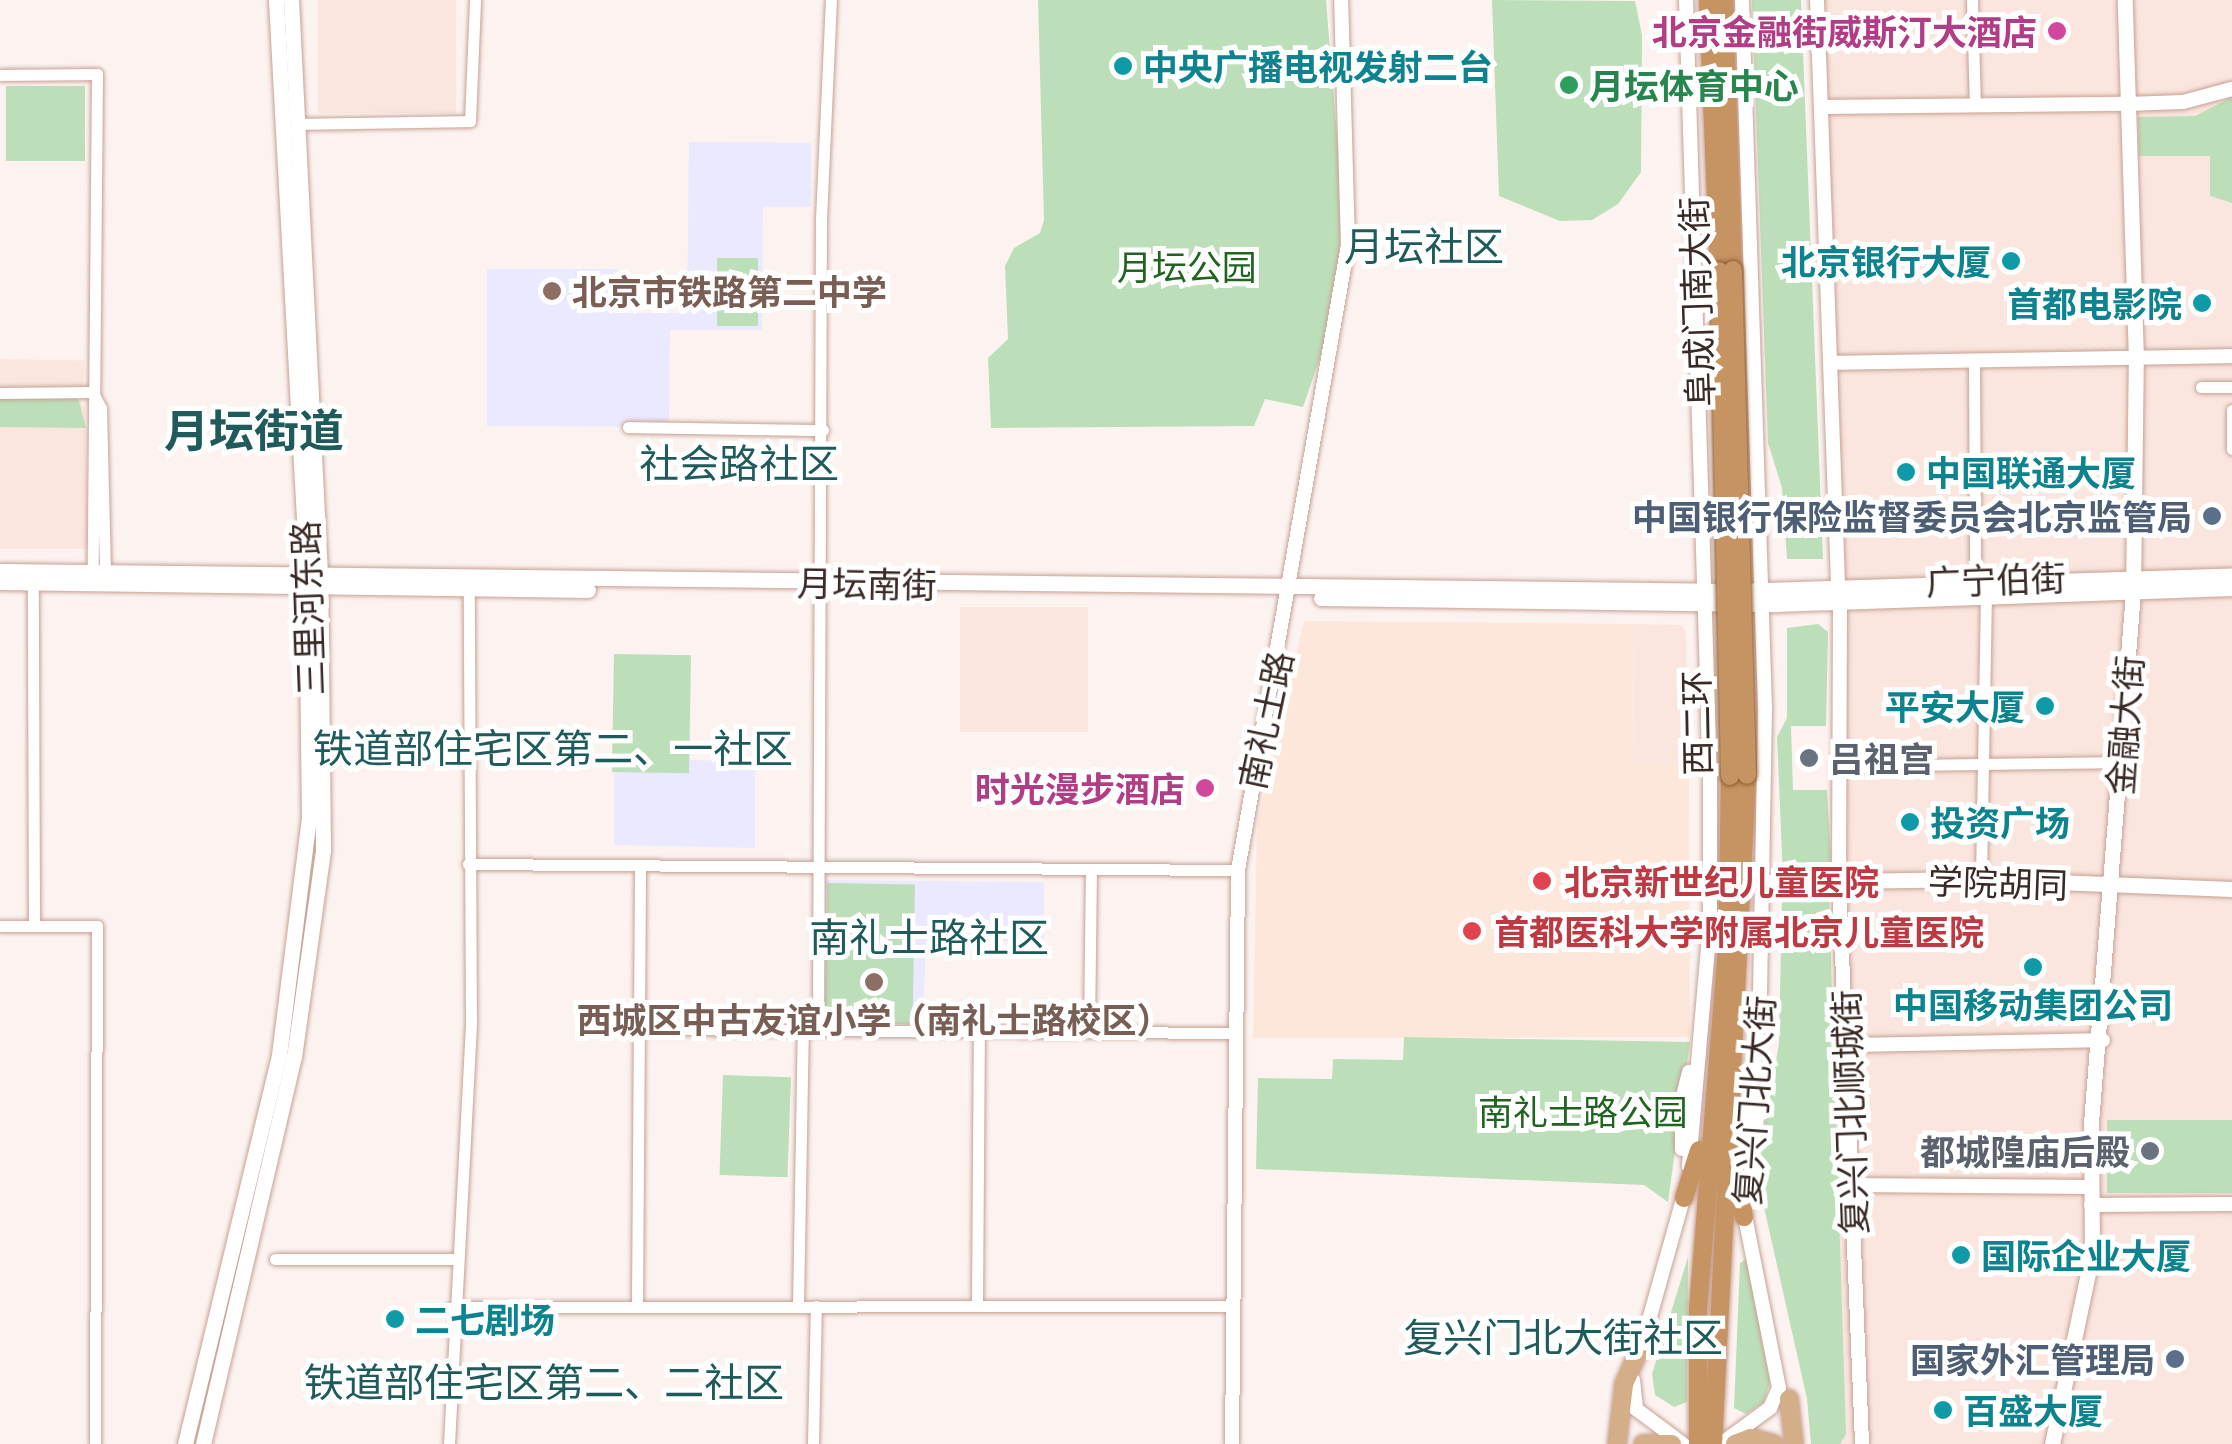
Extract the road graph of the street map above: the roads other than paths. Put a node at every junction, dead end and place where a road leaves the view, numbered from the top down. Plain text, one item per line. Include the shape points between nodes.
1 (276, 0) edge
2 (291, 0) edge
3 (475, 0) edge
4 (831, 0) edge
5 (1341, 0) edge
6 (1686, 0) edge
7 (1708, 0) edge
8 (1724, 0) edge
9 (1742, 0) edge
10 (1818, 0) edge
11 (1972, 0) edge
12 (2124, 0) edge
13 (0, 74) edge
14 (2232, 89) edge
15 (2127, 104) junction
16 (1975, 105) junction
17 (1822, 107) junction
18 (299, 124) junction
19 (2232, 356) edge
20 (2140, 359) junction
21 (1974, 362) junction
22 (1832, 363) junction
23 (2202, 387) dead end
24 (2232, 387) edge
25 (93, 392) junction
26 (0, 393) edge
27 (2232, 410) edge
28 (2230, 426) edge
29 (628, 428) dead end
30 (822, 430) junction
31 (2231, 446) edge
32 (1704, 508) junction
33 (1731, 508) junction
34 (1757, 508) junction
35 (0, 571) edge
36 (99, 572) junction
37 (2232, 576) edge
38 (33, 577) junction
39 (314, 580) junction
40 (1975, 580) junction
41 (0, 582) edge
42 (2137, 584) junction
43 (824, 587) junction
44 (2232, 588) edge
45 (469, 589) junction
46 (1290, 592) junction
47 (1839, 592) junction
48 (1761, 596) junction
49 (1986, 596) junction
50 (1707, 597) junction
51 (1735, 598) junction
52 (2121, 762) junction
53 (1981, 764) junction
54 (1840, 766) junction
55 (1739, 776) junction
56 (468, 864) junction
57 (640, 865) junction
58 (818, 866) junction
59 (1238, 870) junction
60 (1091, 874) junction
61 (1981, 879) junction
62 (1839, 880) junction
63 (1763, 882) junction
64 (2115, 886) junction
65 (2232, 889) edge
66 (0, 926) edge
67 (34, 926) junction
68 (638, 1029) junction
69 (803, 1029) junction
70 (818, 1029) junction
71 (1089, 1029) junction
72 (979, 1030) junction
73 (1237, 1033) junction
74 (2100, 1040) junction
75 (1848, 1045) junction
76 (1721, 1122) junction
77 (1850, 1186) junction
78 (2091, 1187) junction
79 (1684, 1198) junction
80 (2095, 1204) junction
81 (2232, 1204) edge
82 (1744, 1217) junction
83 (275, 1259) dead end
84 (454, 1260) junction
85 (977, 1304) junction
86 (636, 1305) junction
87 (798, 1306) junction
88 (816, 1306) junction
89 (1233, 1306) junction
90 (453, 1307) junction
91 (1644, 1338) junction
92 (1780, 1366) junction
93 (1789, 1399) joint
94 (1752, 1421) joint
95 (1675, 1441) edge
96 (1731, 1443) edge
97 (96, 1444) edge
98 (186, 1444) edge
99 (203, 1444) edge
100 (449, 1444) edge
101 (813, 1444) edge
102 (1232, 1444) edge
103 (1617, 1444) edge
104 (1643, 1444) edge
105 (1698, 1444) edge
106 (1713, 1444) edge
107 (1772, 1444) edge
108 (1794, 1444) edge
109 (1862, 1444) edge
110 (2056, 1444) edge

1 - 39 main road, 三里河东路
2 - 18 main road, 三里河东路
3 - 18 street via 470,121
4 - 30 street via 821,219
5 - 46 street, 南礼士路 via 1348,246
6 - 32 street, 阜成门南大街
7 - 55 highway, 西二环, bridge
8 - 55 highway, 西二环, bridge
9 - 34 street, 阜成门南大街
10 - 17 street, 复兴门北顺城街
11 - 16 street
12 - 15 main road, 金融大街
13 - 25 street via 97,74
14 - 15 street via 2183,102
15 - 16 street
15 - 20 main road, 金融大街
16 - 17 street
17 - 22 street, 复兴门北顺城街
18 - 39 main road, 三里河东路
19 - 20 street
20 - 21 street
20 - 42 main road, 金融大街
21 - 22 street
21 - 40 street
22 - 47 street, 复兴门北顺城街
23 - 24 street
25 - 26 street
25 - 36 street via 102,408
27 - 28 street
28 - 31 street
29 - 30 street
30 - 43 street
32 - 33 street
32 - 50 street, 阜成门南大街
33 - 34 street
33 - 51 street
34 - 48 street, 阜成门南大街
35 - 38 main road, 月坛南街
36 - 38 main road, 月坛南街
36 - 39 main road, 月坛南街
37 - 42 main road, 广宁伯街
38 - 39 main road, 月坛南街
38 - 41 main road, 月坛南街
38 - 67 street
39 - 43 main road, 月坛南街
39 - 45 main road, 月坛南街
39 - 98 main road, 三里河东路 via 309,818 292,983
39 - 99 main road, 三里河东路 via 324,813 308,984
40 - 42 main road, 广宁伯街
40 - 47 main road, 广宁伯街
42 - 44 main road, 广宁伯街
42 - 49 main road, 广宁伯街
42 - 52 main road, 金融大街
42 - 64 main road, 金融大街
43 - 45 main road, 月坛南街
43 - 46 main road, 月坛南街
43 - 58 street
45 - 56 street
46 - 50 main road, 月坛南街
46 - 59 street, 南礼士路
47 - 48 main road, 广宁伯街
47 - 49 main road, 广宁伯街
47 - 54 street, 复兴门北顺城街
48 - 51 main road, 月坛南街
48 - 63 street, 复兴门北大街
49 - 53 street
50 - 51 main road, 月坛南街
50 - 79 street, 复兴门北大街 via 1710,925 1700,1023 1682,1100
52 - 53 street
52 - 64 main road, 金融大街
53 - 54 street
53 - 61 street
54 - 62 street, 复兴门北顺城街
55 - 76 highway, 西二环
56 - 57 street
56 - 84 street via 471,1024
57 - 58 street
57 - 68 street
58 - 60 street
58 - 70 street
59 - 60 street
59 - 73 street, 南礼士路
60 - 71 street
61 - 62 main road, 学院胡同
61 - 64 main road, 学院胡同
62 - 63 main road, 学院胡同
62 - 75 street, 复兴门北顺城街
63 - 82 street, 复兴门北大街 via 1760,1108 1743,1173
64 - 65 main road, 学院胡同
64 - 74 main road, 金融大街
66 - 67 street
67 - 97 street via 97,926
68 - 69 street
68 - 86 street
69 - 70 street
69 - 87 street
70 - 72 street
71 - 72 street
71 - 73 street
72 - 85 street
73 - 89 street, 南礼士路
74 - 75 street
74 - 78 main road, 金融大街
74 - 80 main road
75 - 77 street, 复兴门北顺城街
76 - 79 highway via 1700,1138
76 - 82 highway
76 - 105 highway, 西二环 via 1698,1309
76 - 106 highway, 西二环
77 - 78 street
77 - 109 street, 复兴门北顺城街
78 - 80 main road, 金融大街
79 - 91 street, 复兴门北大街
80 - 81 street
80 - 110 main road via 2091,1318
82 - 92 street, 复兴门北大街
83 - 84 street
84 - 90 street
85 - 88 street
85 - 89 street
86 - 87 street
86 - 90 street
87 - 88 street
88 - 101 street
89 - 102 street, 南礼士路
90 - 100 street
91 - 95 street, 复兴门北大街 via 1633,1403
91 - 103 main road via 1624,1384
92 - 93 street, 复兴门北大街
92 - 94 street via 1775,1400
93 - 108 main road
94 - 96 main road
95 - 104 main road
96 - 107 main road

